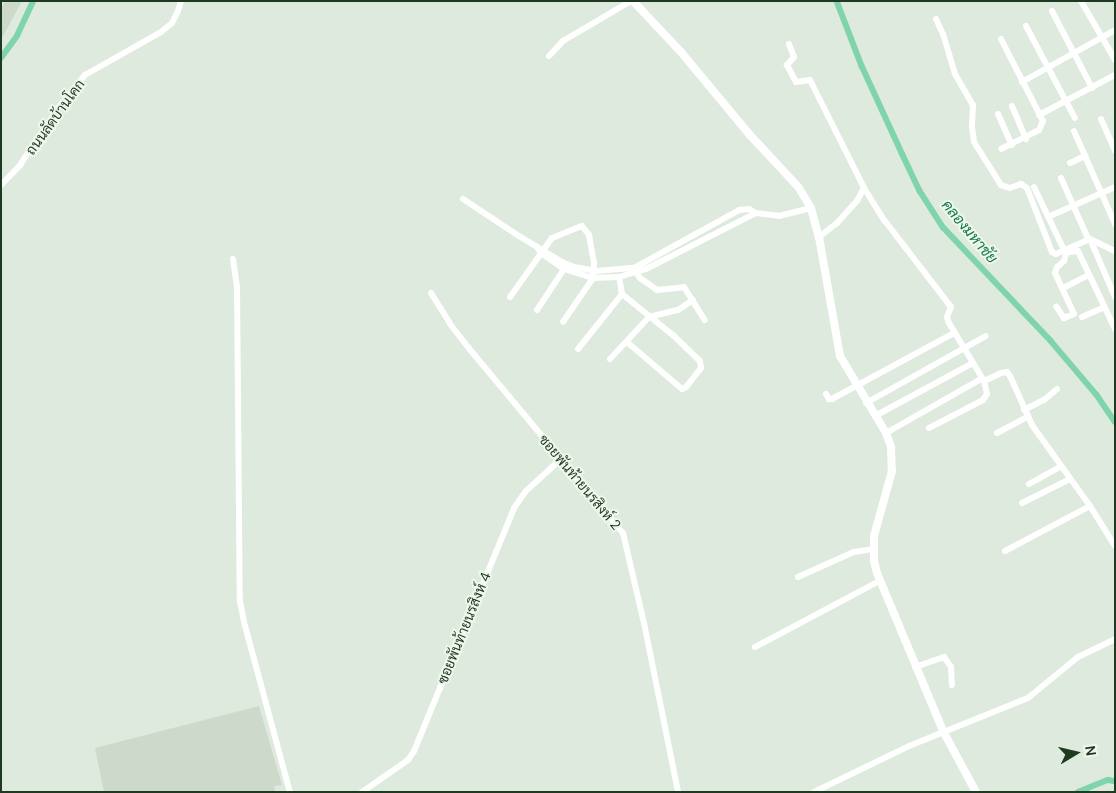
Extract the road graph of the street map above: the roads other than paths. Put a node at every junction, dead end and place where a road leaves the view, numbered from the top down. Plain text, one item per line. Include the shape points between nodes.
1 (181, 1) edge
2 (632, 1) edge
3 (1080, 1) edge
4 (1052, 11) dead end
5 (936, 19) dead end
6 (1026, 26) dead end
7 (1115, 30) edge
8 (1101, 38) junction
9 (1001, 39) dead end
10 (788, 44) dead end
11 (1074, 52) junction
12 (549, 56) dead end
13 (1115, 60) edge
14 (1048, 67) junction
15 (1115, 76) edge
16 (1022, 82) junction
17 (1092, 88) junction
18 (1066, 102) junction
19 (1012, 106) dead end
20 (998, 114) dead end
21 (1039, 115) junction
22 (1075, 118) dead end
23 (1101, 120) dead end
24 (1074, 131) dead end
25 (1026, 138) junction
26 (1012, 145) junction
27 (1001, 149) dead end
28 (1115, 151) edge
29 (1085, 156) junction
30 (1070, 163) dead end
31 (1061, 178) dead end
32 (1, 185) edge
33 (1034, 187) dead end
34 (1115, 187) edge
35 (864, 188) junction
36 (1101, 193) junction
37 (463, 199) dead end
38 (1073, 204) junction
39 (811, 208) junction
40 (1048, 217) junction
41 (1115, 224) edge
42 (820, 237) junction
43 (1089, 238) junction
44 (540, 249) junction
45 (1115, 252) edge
46 (1065, 253) junction
47 (233, 259) dead end
48 (564, 269) junction
49 (635, 271) junction
50 (1102, 271) junction
51 (593, 274) junction
52 (1090, 276) junction
53 (618, 277) junction
54 (1063, 288) junction
55 (431, 293) dead end
56 (622, 294) junction
57 (510, 297) dead end
58 (1115, 297) edge
59 (693, 300) junction
60 (1056, 306) dead end
61 (1104, 307) junction
62 (537, 310) dead end
63 (649, 316) junction
64 (1082, 317) dead end
65 (705, 320) dead end
66 (563, 322) dead end
67 (1115, 329) edge
68 (954, 333) junction
69 (986, 336) dead end
70 (626, 342) junction
71 (578, 349) dead end
72 (965, 349) junction
73 (610, 359) dead end
74 (973, 363) junction
75 (982, 380) junction
76 (856, 385) junction
77 (1057, 389) dead end
78 (826, 394) dead end
79 (866, 403) junction
80 (1024, 410) junction
81 (875, 416) junction
82 (1026, 417) junction
83 (929, 428) dead end
84 (886, 432) junction
85 (997, 433) dead end
86 (561, 459) junction
87 (1061, 466) junction
88 (1070, 479) junction
89 (1029, 484) dead end
90 (1022, 503) dead end
91 (1090, 506) junction
92 (1114, 542) edge
93 (874, 549) junction
94 (1005, 551) dead end
95 (798, 577) dead end
96 (879, 581) junction
97 (1115, 639) edge
98 (755, 647) dead end
99 (915, 667) junction
100 (952, 685) dead end
101 (943, 731) junction
102 (290, 792) edge
103 (362, 792) edge
104 (678, 792) edge
105 (814, 792) edge
106 (976, 792) edge

1 - 32 street, ถนนลัดบ้านโคก via 172,23 161,32 85,74 20,166
2 - 12 street via 563,41
2 - 39 street via 681,52 799,188
3 - 8 street
4 - 11 street
5 - 46 street via 955,74 973,105 974,142 1001,185 1010,188 1021,184 1027,188 1052,252
6 - 14 street
7 - 8 street
8 - 11 street
8 - 13 street
9 - 16 street
10 - 35 street via 794,57 788,68 796,82 810,80
11 - 14 street
11 - 17 street
14 - 16 street
14 - 18 street
15 - 17 street
16 - 21 street
17 - 18 street
18 - 21 street
18 - 22 street
19 - 25 street
20 - 26 street
21 - 25 street via 1042,126
23 - 28 street
24 - 29 street
25 - 26 street
26 - 27 street
29 - 30 street
29 - 36 street
31 - 38 street
33 - 40 street
34 - 36 street
35 - 42 street via 857,201
35 - 68 street via 885,221 952,307 947,317
36 - 38 street
36 - 41 street
37 - 44 street
38 - 40 street
38 - 43 street
39 - 42 street
39 - 49 street via 786,216 739,210
40 - 46 street
42 - 76 street via 838,348
43 - 45 street
43 - 46 street
43 - 50 street
44 - 48 street
44 - 51 street
44 - 51 street via 552,238 582,226 589,235
44 - 57 street
46 - 52 street via 1077,250
46 - 54 street via 1064,261 1055,270
47 - 102 street via 237,286 240,601
48 - 51 street
48 - 62 street
49 - 51 street
49 - 53 street
49 - 59 street via 656,290 684,287
50 - 52 street
50 - 58 street
51 - 53 street
51 - 66 street
52 - 54 street
52 - 61 street
53 - 56 street
54 - 60 street via 1074,314 1064,318
55 - 86 street, ซอยพันท้ายนรสิงห์ 2 via 450,324
56 - 63 street
56 - 71 street
59 - 63 street via 678,310
59 - 65 street
61 - 64 street
61 - 67 street
63 - 70 street
63 - 70 street via 700,361 701,368 686,387 682,389
68 - 72 street
68 - 76 street
69 - 72 street
70 - 73 street
72 - 74 street
72 - 79 street
74 - 75 street
74 - 81 street
75 - 80 street via 1007,372
75 - 83 street via 987,394 984,400
75 - 84 street
76 - 78 street via 832,399
76 - 79 street
77 - 80 street
79 - 81 street
80 - 82 street
81 - 84 street
82 - 85 street
82 - 87 street
84 - 93 street via 892,448 892,471 874,536
86 - 103 street, ซอยพันท้ายนรสิงห์ 4 via 526,491 514,508 414,751 408,760
86 - 104 street, ซอยพันท้ายนรสิงห์ 2 via 619,526 626,540
87 - 88 street
87 - 89 street
88 - 90 street
88 - 91 street
91 - 92 street
91 - 94 street
93 - 95 street via 854,552
93 - 96 street
96 - 98 street
96 - 99 street
97 - 101 street via 1078,657 1028,698
99 - 100 street via 944,657 951,667
99 - 101 street
101 - 105 street
101 - 106 street

